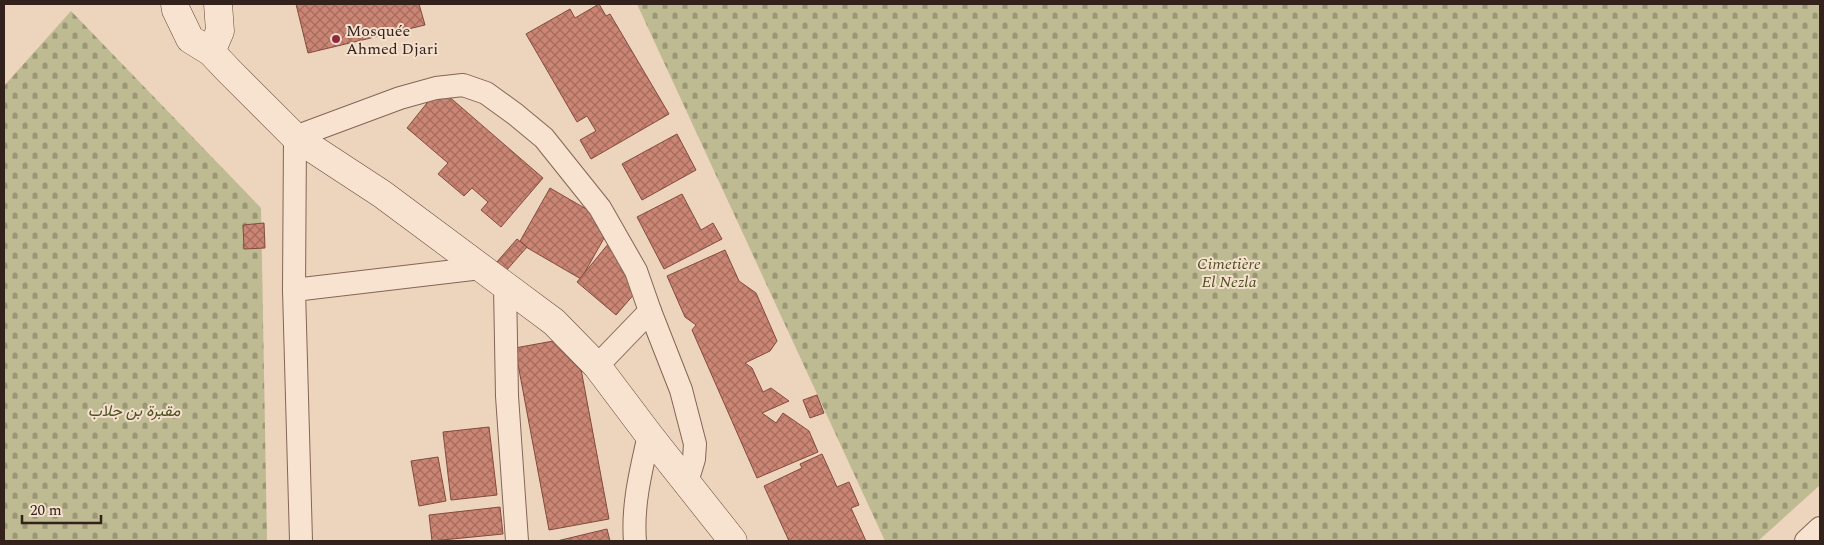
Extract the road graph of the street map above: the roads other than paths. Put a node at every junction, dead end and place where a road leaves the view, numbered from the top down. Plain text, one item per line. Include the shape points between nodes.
1 (218, 4) edge
2 (171, 6) edge
3 (211, 52) junction
4 (295, 137) junction
5 (481, 268) junction
6 (505, 286) junction
7 (294, 290) junction
8 (650, 311) junction
9 (598, 366) junction
10 (649, 435) junction
11 (687, 482) junction
12 (1820, 528) edge
13 (301, 541) edge
14 (517, 541) edge
15 (636, 541) edge
16 (733, 541) edge
17 (1806, 541) edge

1 - 3 main road via 220,31
2 - 3 main road via 190,39
3 - 4 main road
4 - 5 main road via 382,194
4 - 7 street
4 - 8 street via 436,88 463,86 486,93 544,138 600,208 636,271
5 - 6 main road
5 - 7 street
6 - 9 main road via 554,322
6 - 14 street via 507,396
7 - 13 street
8 - 9 street
8 - 11 street via 681,390 695,444
9 - 10 main road
10 - 11 main road
10 - 15 street via 639,478 634,529
11 - 16 main road
12 - 17 street

